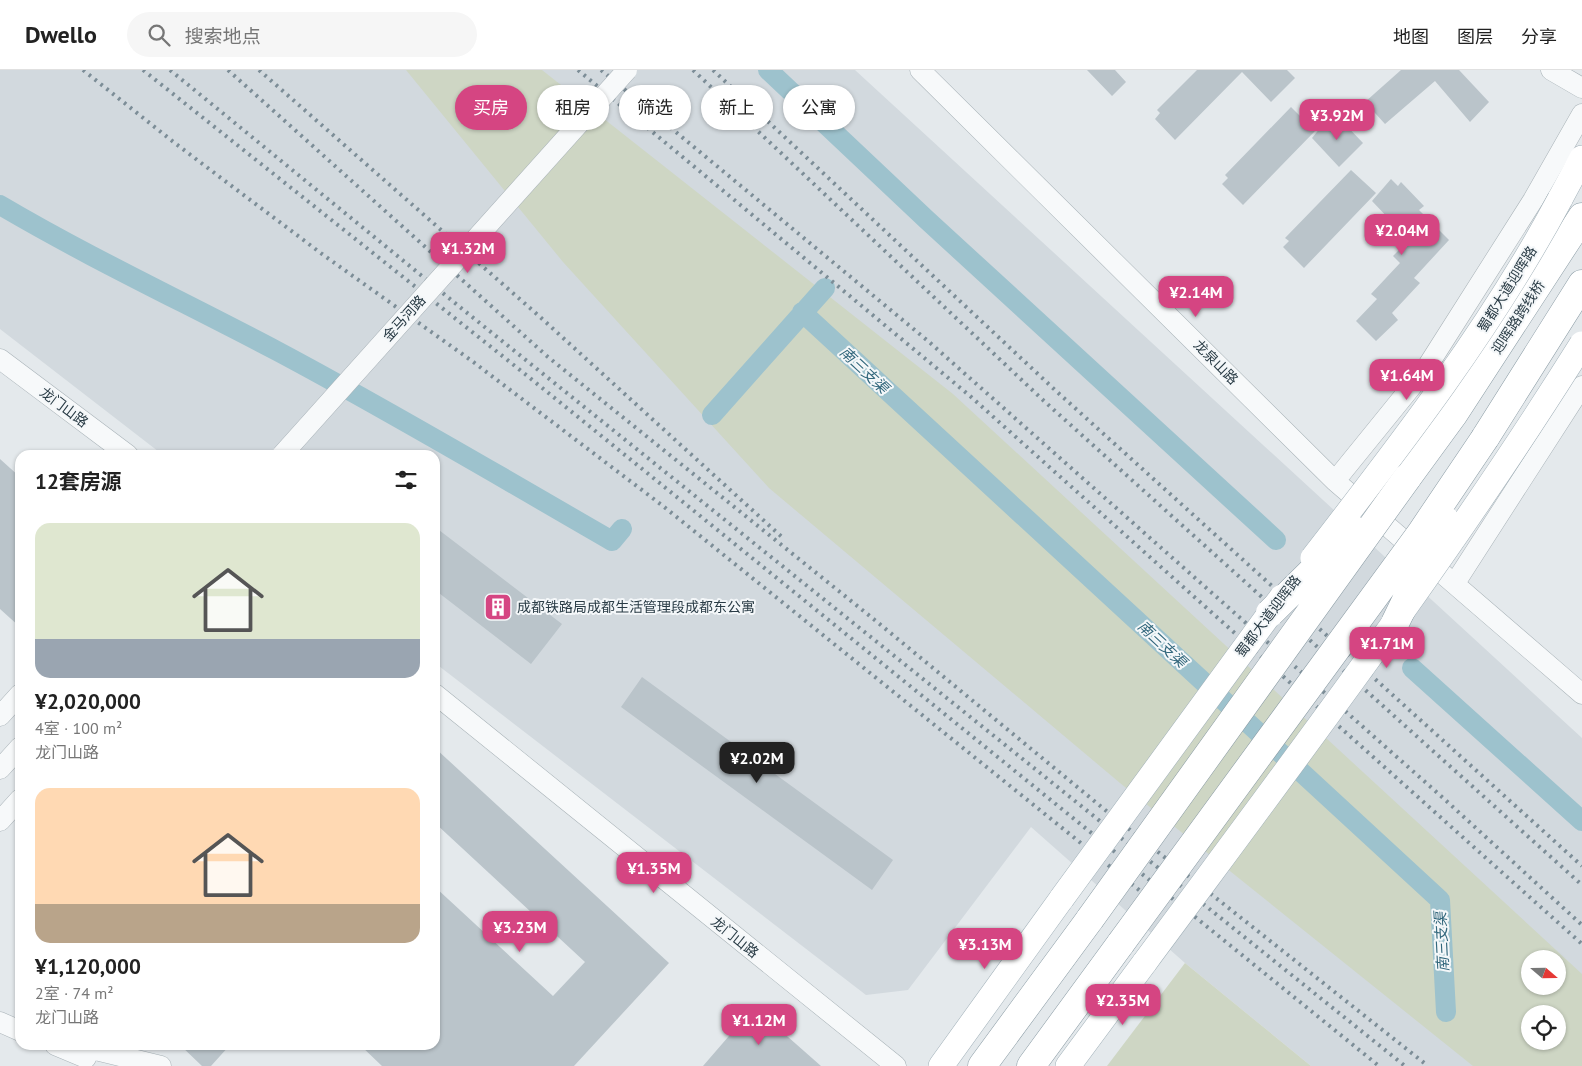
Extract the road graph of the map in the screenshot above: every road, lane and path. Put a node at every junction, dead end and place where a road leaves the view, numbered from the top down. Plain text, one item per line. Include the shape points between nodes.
1 (628, 70) edge
2 (920, 70) edge
3 (1551, 70) edge
4 (1582, 88) edge
5 (1582, 114) edge
6 (1582, 158) edge
7 (1582, 217) edge
8 (1532, 252) junction
9 (1582, 284) edge
10 (1582, 330) edge
11 (1582, 344) edge
12 (0, 359) edge
13 (1582, 386) edge
14 (1453, 415) junction
15 (1485, 438) junction
16 (121, 450) edge
17 (286, 450) edge
18 (1407, 478) junction
19 (1335, 481) junction
20 (1455, 583) junction
21 (1270, 613) junction
22 (1396, 623) junction
23 (1582, 694) edge
24 (440, 698) edge
25 (15, 700) edge
26 (0, 716) edge
27 (15, 752) edge
28 (0, 769) edge
29 (15, 804) edge
30 (0, 820) edge
31 (0, 1022) edge
32 (15, 1029) edge
33 (67, 1050) edge
34 (95, 1050) edge
35 (106, 1066) edge
36 (161, 1066) edge
37 (896, 1066) edge
38 (941, 1066) edge
39 (982, 1066) edge
40 (1032, 1066) edge
41 (1068, 1066) edge

1 - 17 street, 金马河路, bridge
2 - 19 street, 龙泉山路
3 - 4 street
5 - 19 street via 1533,200 1425,370
6 - 8 main road, 蜀都大道迎晖路, bridge
7 - 14 highway, 迎晖路跨线桥
8 - 14 highway, bridge
8 - 21 main road, 蜀都大道迎晖路, bridge via 1470,348 1402,443
9 - 15 highway
10 - 15 highway
11 - 22 main road, bridge via 1520,442
12 - 16 street, 龙门山路
13 - 20 street
14 - 18 highway
15 - 22 highway, bridge
15 - 40 highway, bridge via 1421,533
18 - 21 highway, bridge
18 - 39 highway, bridge
19 - 20 street, 龙泉山路
20 - 23 street, 龙泉山路
21 - 38 main road, 蜀都大道迎晖路, bridge
22 - 41 main road, bridge
24 - 37 street, 龙门山路
25 - 26 street
27 - 28 street
29 - 30 street
31 - 32 street
33 - 35 street
34 - 36 street

